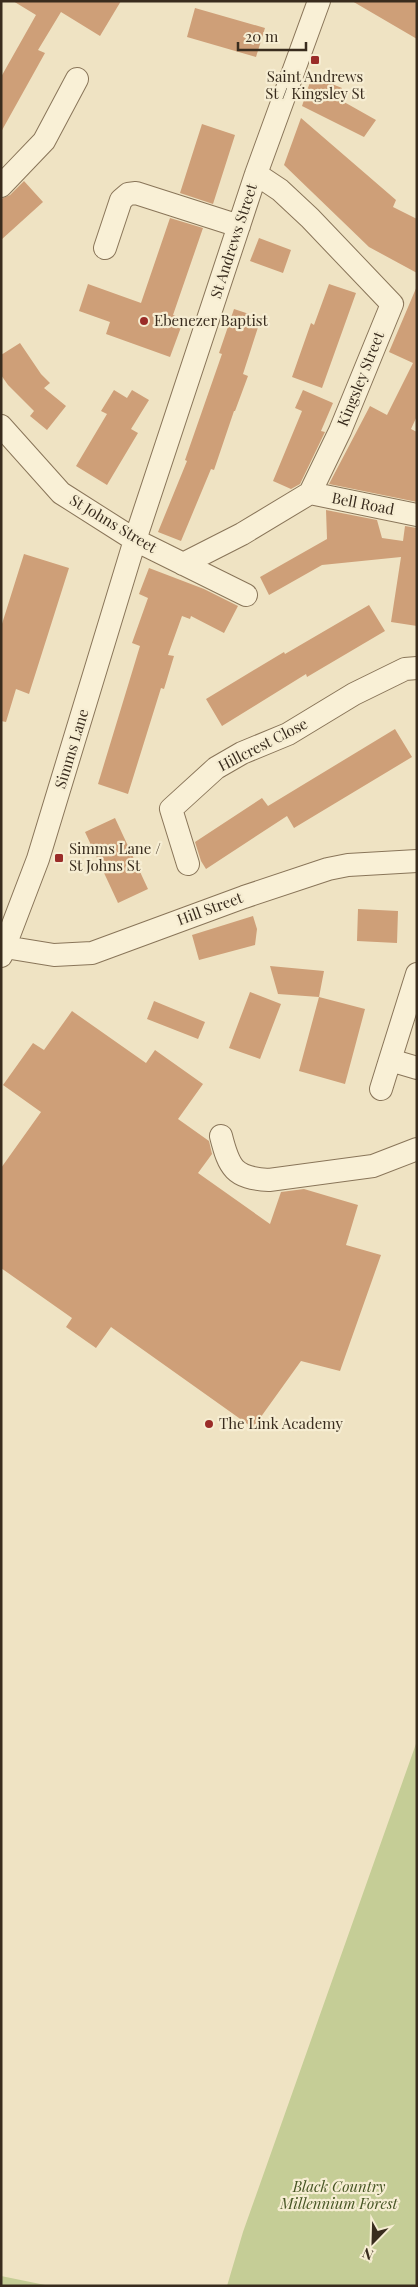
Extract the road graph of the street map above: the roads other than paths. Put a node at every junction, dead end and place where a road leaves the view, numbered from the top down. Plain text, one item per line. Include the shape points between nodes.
1 (319, 1) edge
2 (77, 79) dead end
3 (256, 174) junction
4 (1, 186) edge
5 (239, 226) junction
6 (105, 248) dead end
7 (1, 426) edge
8 (310, 493) junction
9 (417, 515) edge
10 (135, 540) junction
11 (183, 564) junction
12 (246, 595) dead end
13 (417, 668) edge
14 (417, 861) edge
15 (188, 864) dead end
16 (3, 952) edge
17 (417, 974) edge
18 (411, 1014) edge
19 (390, 1060) junction
20 (417, 1068) edge
21 (382, 1089) dead end
22 (222, 1136) dead end
23 (417, 1150) edge

1 - 3 street, St Andrews Street
2 - 4 street via 44,141
3 - 5 street, St Andrews Street
3 - 8 street, Kingsley Street via 280,190 310,218 392,304 340,431
5 - 6 street via 136,193 128,194 121,200
5 - 10 street, St Andrews Street
7 - 10 street, St Johns Street via 61,493
8 - 9 street, Bell Road
8 - 11 street via 242,534
10 - 11 street, St Johns Street
10 - 16 street, Simms Lane via 38,859
11 - 12 street, St Johns Street
13 - 15 street, Hillcrest Close via 405,669 354,694 288,734 216,768 171,809
14 - 16 street, Hill Street via 348,865 328,870 92,953
17 - 18 street
18 - 19 street
19 - 20 street
19 - 21 street
22 - 23 street via 227,1160 238,1173 254,1179 269,1180 373,1166

